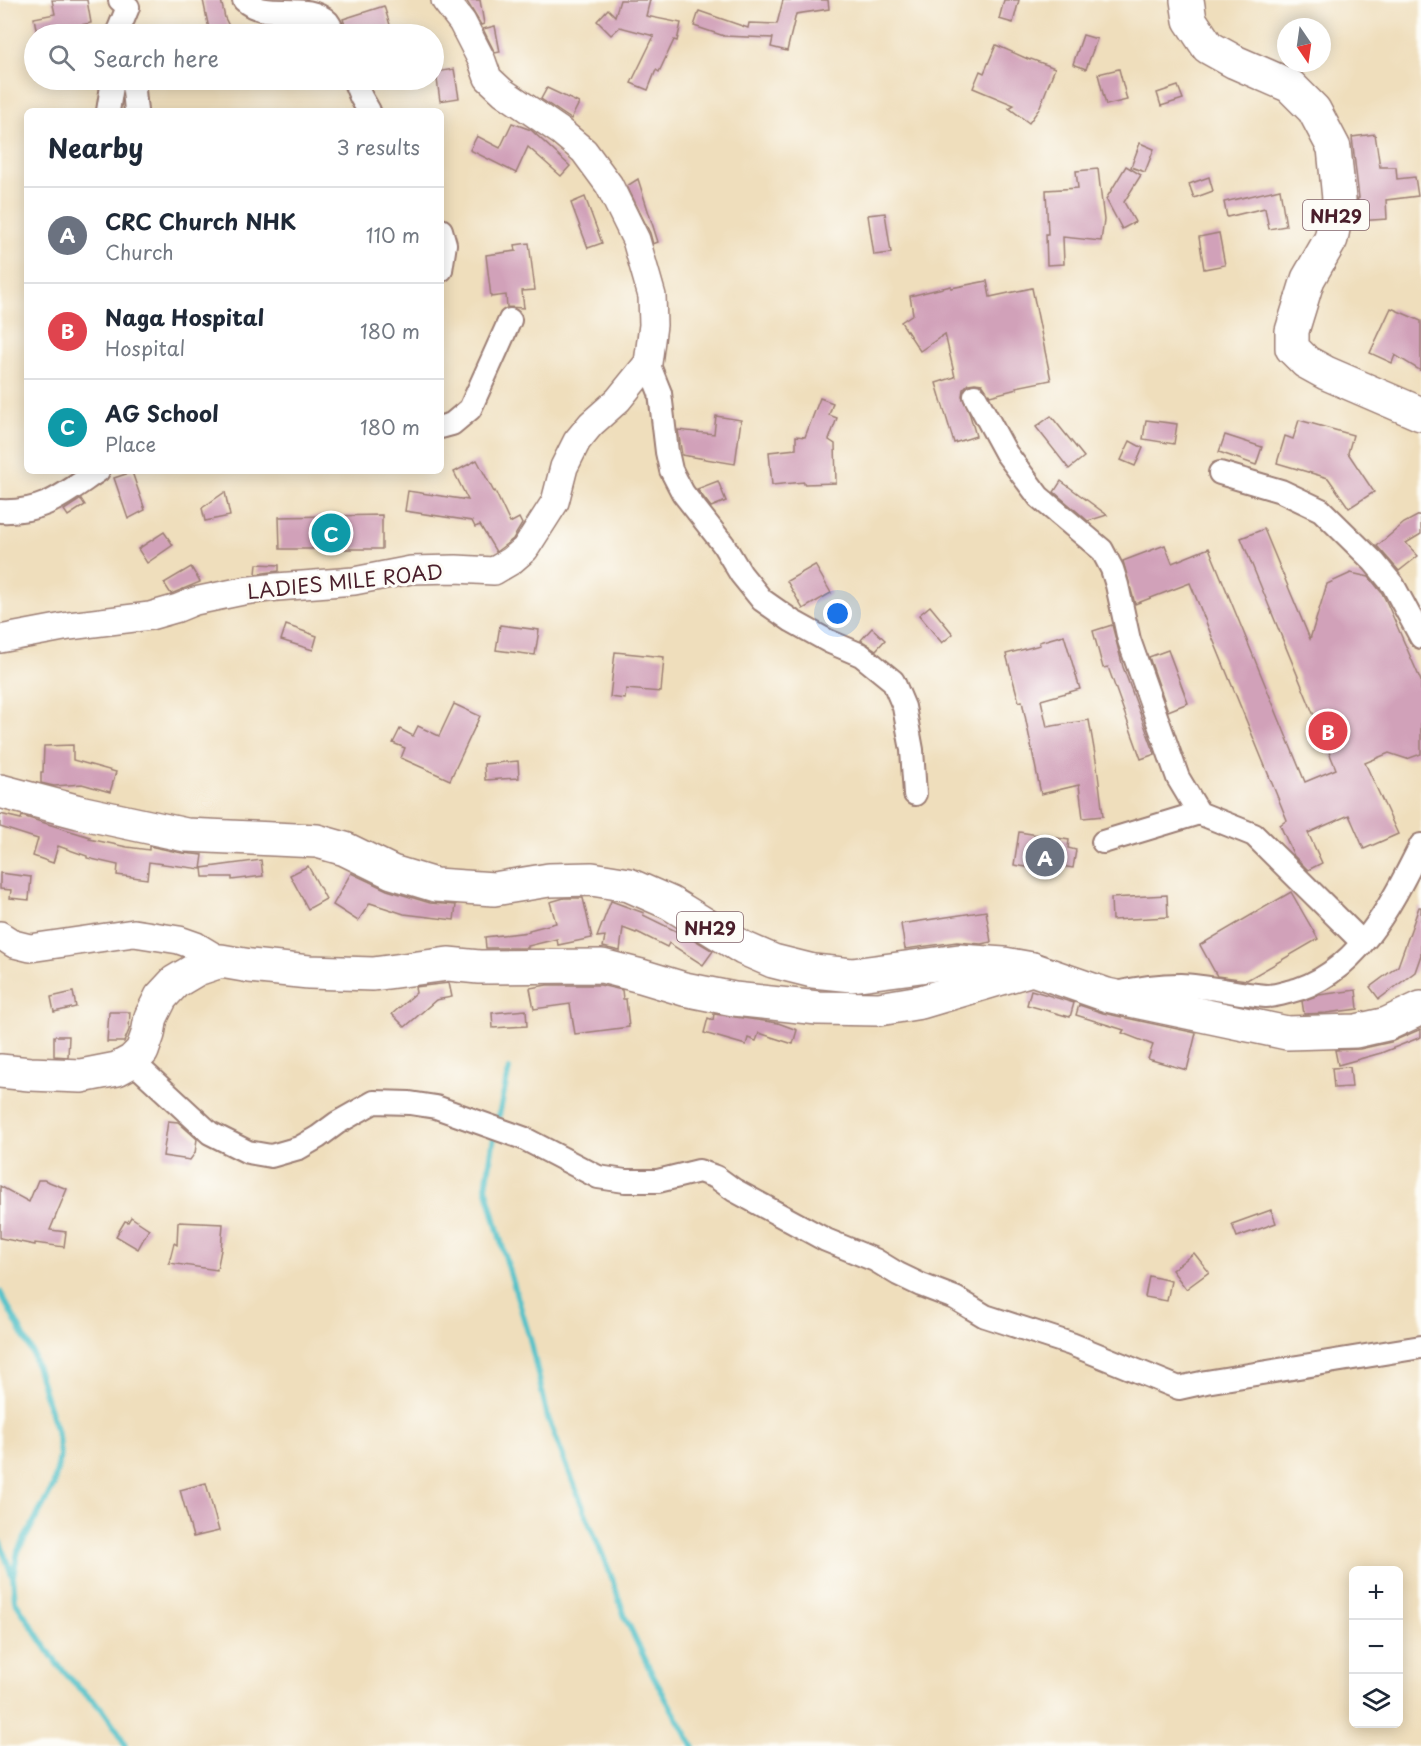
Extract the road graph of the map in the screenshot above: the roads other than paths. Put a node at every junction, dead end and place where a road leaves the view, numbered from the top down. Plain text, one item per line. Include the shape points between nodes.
1 (244, 0) edge
2 (445, 0) edge
3 (1187, 0) edge
4 (124, 3) edge
5 (119, 24) edge
6 (128, 24) edge
7 (330, 24) edge
8 (111, 90) edge
9 (135, 90) edge
10 (358, 90) edge
11 (108, 108) edge
12 (136, 108) edge
13 (367, 108) edge
14 (510, 320) dead end
15 (648, 363) junction
16 (975, 396) dead end
17 (1421, 414) edge
18 (444, 426) edge
19 (1220, 473) dead end
20 (94, 474) edge
21 (0, 511) edge
22 (1421, 637) edge
23 (0, 639) edge
24 (0, 791) edge
25 (915, 794) dead end
26 (1199, 813) junction
27 (1103, 842) dead end
28 (1421, 845) edge
29 (0, 935) edge
30 (1362, 942) junction
31 (221, 961) junction
32 (1032, 969) junction
33 (1107, 995) junction
34 (1421, 1008) edge
35 (132, 1061) junction
36 (0, 1071) edge
37 (1421, 1347) edge

1 - 7 street via 260,8 301,7 316,12
2 - 15 street via 462,22 488,78 584,151 609,185 636,240 652,296
3 - 17 main road, NH29 via 1190,21 1208,47 1290,86 1314,110 1334,148 1340,199 1331,239 1308,279 1292,331 1292,348 1326,373
4 - 5 street
4 - 6 street
8 - 11 street
9 - 12 street
10 - 13 street
14 - 18 street via 470,409
15 - 23 street, LADIES MILE ROAD via 577,441 564,467 555,502 525,549 494,571 411,570 354,581 243,591 150,616
15 - 25 street via 660,393 671,470 741,574 762,600 792,621 861,655 893,681 904,707
16 - 26 street via 1006,453 1039,497 1102,550 1112,569 1129,640 1178,778
19 - 22 street via 1281,491 1321,510 1393,585
20 - 21 street via 52,502 18,512
24 - 32 main road, NH29 via 186,835 317,841 435,885 494,889 549,880 592,879 628,885 670,903 743,948 813,971 852,975 959,961
26 - 27 street
26 - 30 street via 1254,835
28 - 30 street via 1395,895
29 - 31 street via 30,948 134,933 179,940
30 - 33 street via 1328,976 1303,988 1269,996 1180,985
31 - 32 main road via 299,971 373,974 448,964 479,968 602,966 734,999 818,1008 879,1009 921,1002
31 - 35 main road via 175,982 161,997 142,1051
32 - 33 main road, NH29
33 - 34 main road, NH29 via 1287,1033 1356,1031 1387,1024
35 - 36 main road via 117,1069 81,1076
35 - 37 street via 210,1133 248,1152 271,1156 298,1148 374,1102 410,1103 436,1107 523,1138 598,1177 658,1181 699,1172 716,1177 826,1240 955,1298 985,1316 1071,1344 1179,1388

